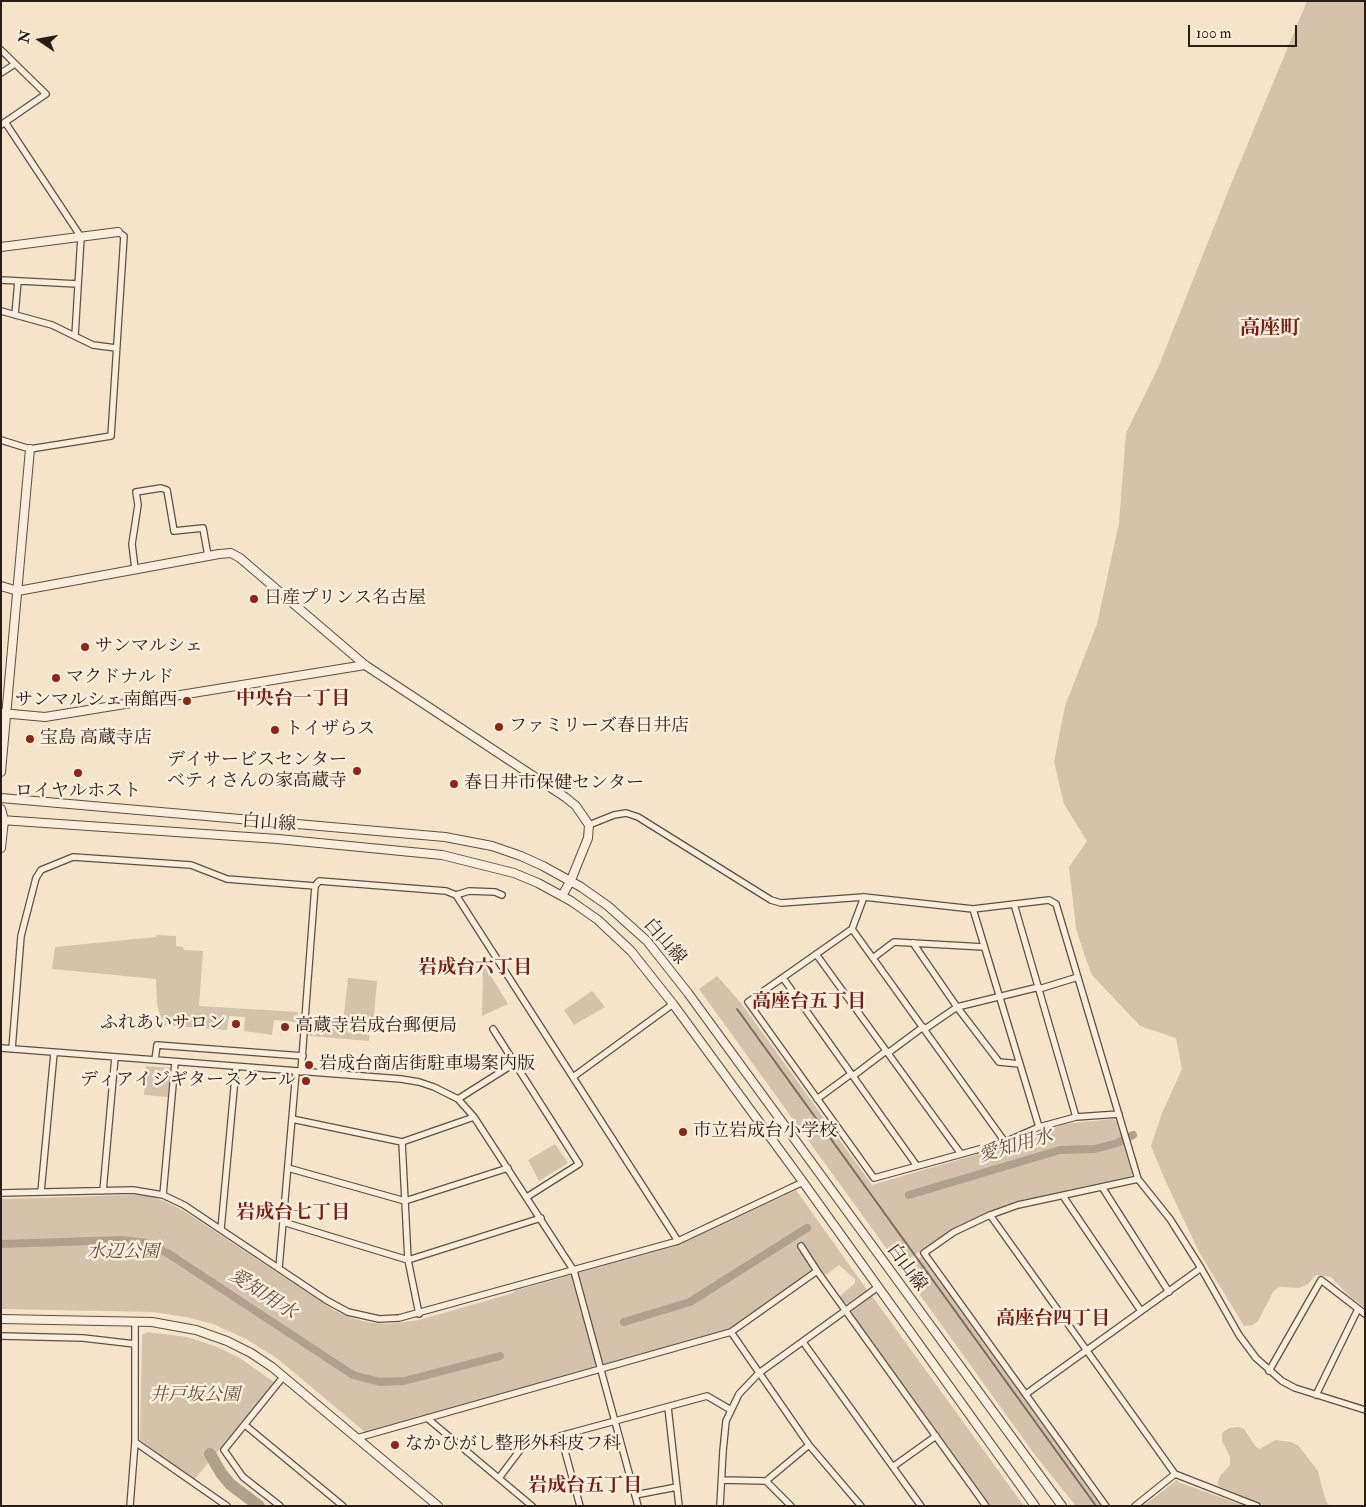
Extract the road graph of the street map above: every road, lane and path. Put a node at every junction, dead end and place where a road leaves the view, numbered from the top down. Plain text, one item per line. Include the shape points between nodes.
1 (1, 50) edge
2 (15, 64) junction
3 (1, 73) edge
4 (3, 124) edge
5 (118, 232) joint
6 (81, 237) junction
7 (1, 247) edge
8 (1, 280) edge
9 (18, 281) junction
10 (78, 284) junction
11 (1, 311) edge
12 (15, 315) junction
13 (75, 336) junction
14 (116, 348) junction
15 (1, 440) edge
16 (30, 449) junction
17 (208, 556) junction
18 (135, 569) junction
19 (1, 586) edge
20 (18, 591) junction
21 (365, 664) junction
22 (4, 714) edge
23 (1, 772) edge
24 (1, 798) edge
25 (1, 809) edge
26 (3, 820) edge
27 (590, 825) junction
28 (1, 848) edge
29 (571, 880) junction
30 (315, 886) junction
31 (456, 894) junction
32 (502, 895) dead end
33 (562, 896) junction
34 (864, 897) junction
35 (1014, 904) junction
36 (973, 909) junction
37 (852, 929) junction
38 (913, 943) junction
39 (984, 947) junction
40 (816, 954) junction
41 (873, 958) junction
42 (783, 978) junction
43 (1078, 978) junction
44 (1039, 988) junction
45 (999, 997) junction
46 (673, 1004) junction
47 (957, 1007) junction
48 (924, 1028) junction
49 (493, 1029) dead end
50 (1, 1048) edge
51 (12, 1049) junction
52 (54, 1052) junction
53 (887, 1052) junction
54 (303, 1056) junction
55 (115, 1057) junction
56 (155, 1060) junction
57 (176, 1062) junction
58 (515, 1063) junction
59 (1020, 1064) junction
60 (236, 1067) junction
61 (299, 1072) junction
62 (852, 1075) junction
63 (573, 1077) junction
64 (458, 1099) junction
65 (817, 1099) junction
66 (1119, 1114) junction
67 (474, 1117) junction
68 (1076, 1117) junction
69 (292, 1119) junction
70 (1038, 1127) junction
71 (402, 1142) junction
72 (1005, 1142) junction
73 (961, 1154) junction
74 (917, 1166) junction
75 (288, 1168) junction
76 (508, 1168) junction
77 (1138, 1180) junction
78 (803, 1182) junction
79 (1102, 1187) junction
80 (103, 1191) junction
81 (41, 1192) junction
82 (1, 1193) edge
83 (163, 1194) junction
84 (527, 1196) junction
85 (1063, 1196) junction
86 (406, 1201) junction
87 (990, 1215) junction
88 (541, 1218) junction
89 (283, 1222) junction
90 (220, 1229) junction
91 (678, 1242) junction
92 (801, 1246) dead end
93 (408, 1260) junction
94 (279, 1268) junction
95 (1201, 1268) junction
96 (574, 1271) junction
97 (817, 1271) junction
98 (878, 1287) junction
99 (1169, 1292) junction
100 (1358, 1309) junction
101 (846, 1310) junction
102 (1141, 1311) junction
103 (419, 1314) junction
104 (1365, 1314) edge
105 (1, 1319) edge
106 (135, 1322) junction
107 (731, 1332) junction
108 (1, 1336) edge
109 (803, 1342) junction
110 (135, 1344) junction
111 (1086, 1350) junction
112 (602, 1369) junction
113 (1269, 1371) junction
114 (759, 1373) junction
115 (283, 1377) junction
116 (1026, 1394) junction
117 (1316, 1396) junction
118 (668, 1407) junction
119 (731, 1410) junction
120 (1365, 1410) edge
121 (427, 1418) junction
122 (616, 1422) junction
123 (245, 1425) junction
124 (936, 1436) junction
125 (561, 1437) junction
126 (357, 1438) junction
127 (135, 1442) junction
128 (809, 1445) junction
129 (894, 1466) junction
130 (1175, 1474) junction
131 (499, 1478) junction
132 (722, 1480) junction
133 (766, 1481) junction
134 (677, 1487) junction
135 (635, 1495) junction
136 (919, 1505) edge
137 (130, 1506) edge
138 (227, 1506) edge
139 (280, 1506) edge
140 (343, 1506) edge
141 (438, 1506) edge
142 (532, 1506) edge
143 (580, 1506) edge
144 (638, 1506) edge
145 (678, 1506) edge
146 (720, 1506) edge
147 (791, 1506) edge
148 (861, 1506) edge
149 (986, 1506) edge
150 (1035, 1506) edge
151 (1062, 1506) edge
152 (1106, 1506) edge
153 (1135, 1506) edge
154 (1257, 1506) edge

1 - 2 street
2 - 3 street
2 - 4 street via 46,94
4 - 6 street
5 - 6 street
5 - 14 street via 124,236
6 - 7 street
6 - 10 street
8 - 9 street
9 - 10 street
9 - 12 street
10 - 13 street
11 - 12 street
12 - 13 street via 52,325
13 - 14 street via 93,345
14 - 16 street via 111,436
15 - 16 street
16 - 20 street
17 - 18 street
17 - 18 street via 203,528 174,531 167,490 136,492 138,505 132,544
17 - 21 street via 231,553 240,558
18 - 20 street
19 - 20 street
20 - 22 street
21 - 22 street via 46,718
21 - 27 street via 565,797
22 - 23 street
24 - 29 street, 白山線 via 445,836 514,853
25 - 26 street
26 - 28 street
26 - 33 street, 白山線 via 278,839 442,855 514,873
27 - 29 street
27 - 34 street via 626,813 638,817 770,900 780,903
29 - 33 street
29 - 151 street, 白山線 via 608,906 647,941 688,993
30 - 31 street via 319,881
30 - 51 street via 227,879 191,865 73,857 41,870 21,936
30 - 54 street
31 - 32 street via 469,891
31 - 63 street
33 - 46 street, 白山線 via 598,920 631,951
34 - 36 street
34 - 37 street
35 - 36 street
35 - 43 street via 1049,900 1056,904
35 - 44 street
36 - 39 street
37 - 40 street
37 - 41 street
38 - 39 street
38 - 41 street via 894,942
38 - 47 street
39 - 45 street
40 - 42 street
40 - 53 street
41 - 48 street
42 - 62 street
42 - 65 street via 748,1002
43 - 44 street
43 - 66 street
44 - 45 street
44 - 68 street
45 - 47 street
45 - 59 street
46 - 63 street
46 - 78 street, 白山線
47 - 48 street
47 - 59 street via 999,1062
48 - 53 street
48 - 72 street
49 - 58 street
50 - 51 street
51 - 52 street
52 - 55 street
52 - 81 street
53 - 62 street
53 - 73 street
54 - 56 street via 157,1045
54 - 61 street
55 - 56 street
55 - 80 street
56 - 57 street
57 - 60 street
57 - 83 street
58 - 64 street
58 - 84 street via 579,1164
59 - 70 street
60 - 61 street
60 - 90 street
61 - 64 street via 419,1082
61 - 69 street
62 - 65 street
62 - 74 street
63 - 91 street
64 - 67 street
65 - 74 street via 874,1178
66 - 68 street
66 - 77 street
67 - 71 street
67 - 76 street
68 - 70 street
69 - 71 street
69 - 75 street
70 - 72 street
71 - 86 street
72 - 73 street
73 - 74 street
75 - 86 street
75 - 89 street
76 - 84 street
76 - 86 street
77 - 79 street
77 - 95 street via 1170,1219
78 - 91 street
78 - 98 street, 白山線
79 - 85 street
79 - 99 street
80 - 81 street
80 - 83 street
81 - 82 street
83 - 90 street
84 - 88 street
85 - 87 street via 1018,1205
85 - 102 street
86 - 93 street
87 - 111 street
87 - 116 street via 954,1232 924,1253
88 - 93 street
88 - 96 street
89 - 93 street
89 - 94 street
90 - 94 street
91 - 96 street
92 - 97 street
93 - 103 street
94 - 103 street via 348,1312 379,1319
95 - 99 street
95 - 113 street via 1239,1335
96 - 103 street
96 - 112 street
97 - 101 street
97 - 107 street
98 - 101 street
98 - 150 street, 白山線
99 - 102 street
100 - 104 street
100 - 113 street via 1321,1280
100 - 117 street
101 - 109 street
101 - 124 street
102 - 111 street
105 - 106 street
106 - 110 street
106 - 115 street via 169,1324 211,1334 251,1353
107 - 112 street
107 - 114 street
108 - 110 street via 84,1338
109 - 114 street
109 - 129 street
110 - 127 street
111 - 116 street
111 - 130 street
112 - 121 street
112 - 122 street
113 - 117 street via 1295,1388
114 - 119 street via 739,1394
114 - 128 street
115 - 123 street
115 - 126 street
116 - 152 street
117 - 120 street
118 - 119 street via 707,1396
118 - 122 street
118 - 134 street
119 - 132 street via 726,1421
121 - 126 street
121 - 131 street
122 - 125 street
122 - 135 street
123 - 139 street via 224,1450 243,1477
123 - 140 street
124 - 129 street
124 - 149 street
125 - 131 street via 523,1446
125 - 143 street
126 - 141 street
127 - 137 street
127 - 138 street
128 - 133 street
128 - 148 street
129 - 136 street
130 - 153 street
130 - 154 street
131 - 142 street
132 - 133 street
132 - 146 street
133 - 147 street
134 - 135 street
134 - 145 street
135 - 144 street

